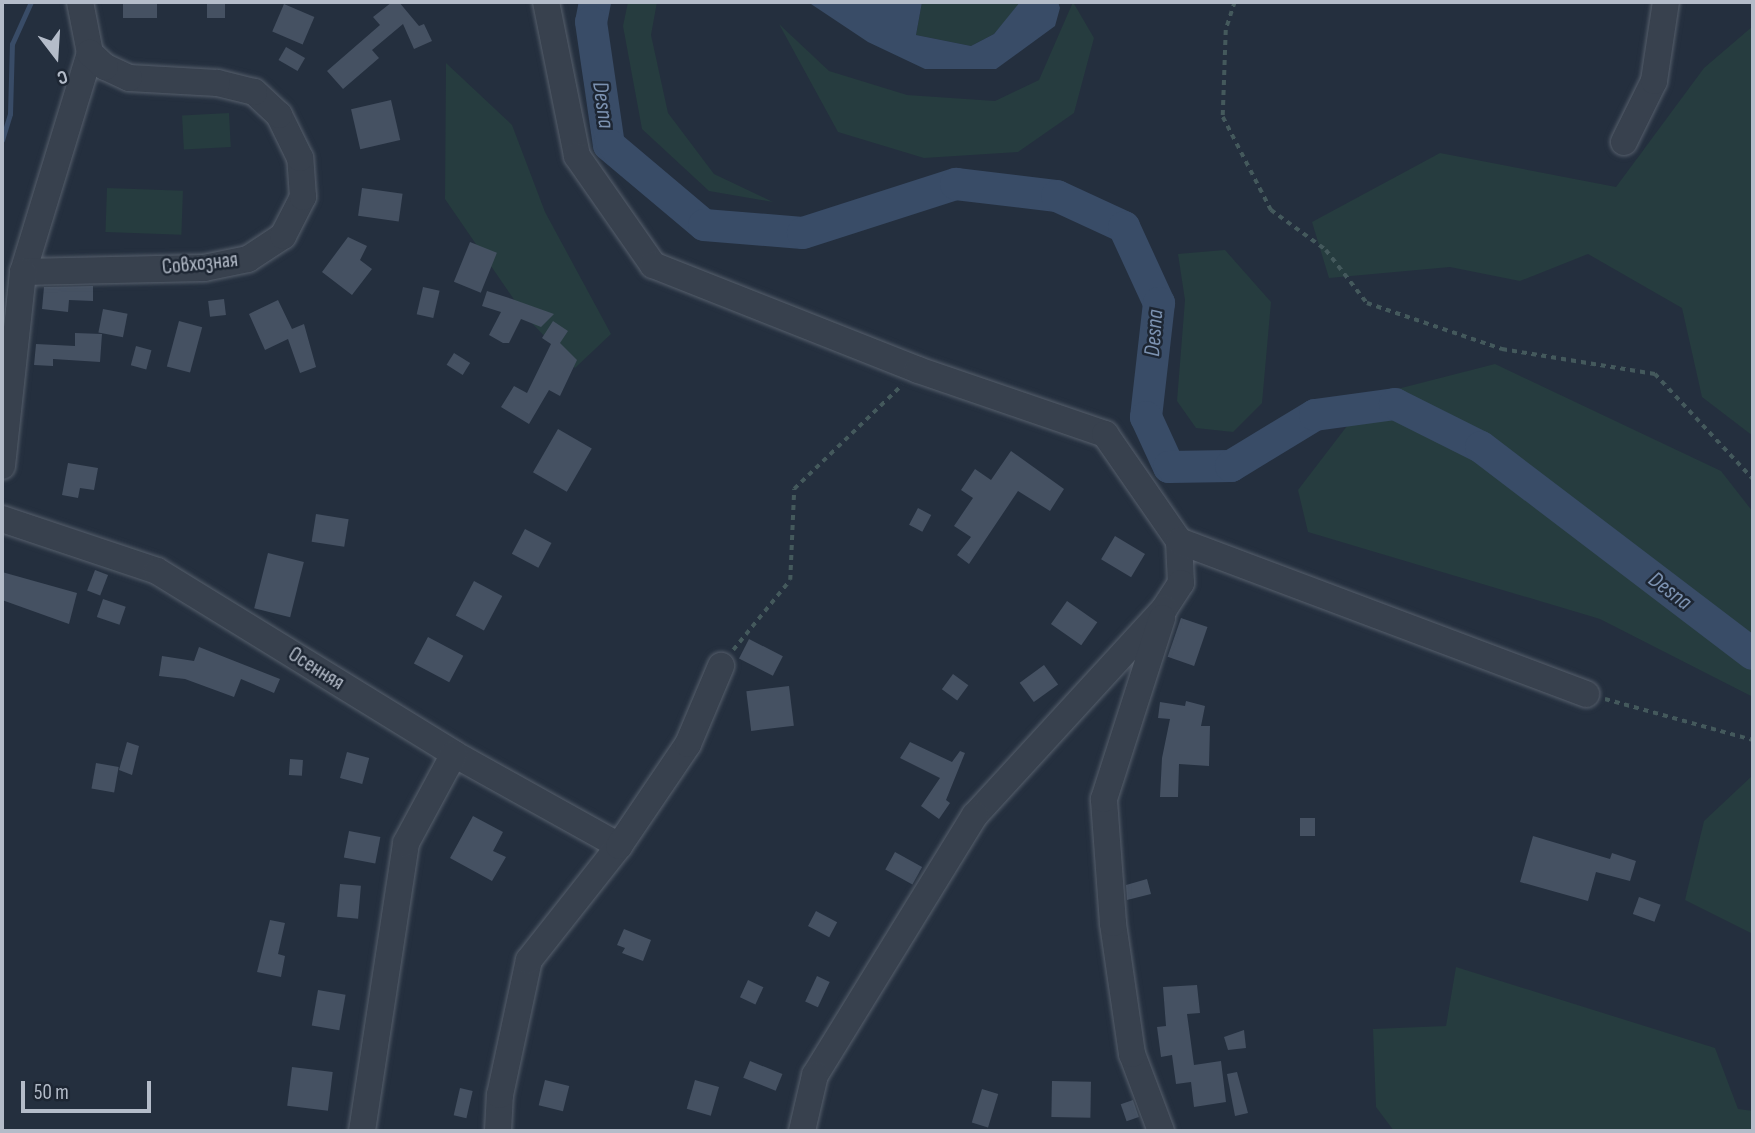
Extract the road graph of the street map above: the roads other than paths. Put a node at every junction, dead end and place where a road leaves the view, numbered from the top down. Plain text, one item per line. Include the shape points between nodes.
1 (80, 2) edge
2 (546, 2) edge
3 (1666, 2) edge
4 (90, 53) junction
5 (1624, 142) dead end
6 (23, 272) junction
7 (2, 466) edge
8 (2, 519) edge
9 (1179, 541) junction
10 (1164, 609) junction
11 (721, 666) road end
12 (1586, 694) road end
13 (454, 754) junction
14 (618, 846) junction
15 (362, 1131) edge
16 (498, 1131) edge
17 (802, 1131) edge
18 (1161, 1131) edge

1 - 4 street
2 - 9 street via 577,156 653,265 918,370 1105,433
3 - 5 street via 1654,81
4 - 6 street
4 - 6 street, Совхозная via 105,67 129,78 217,83 254,92 279,115 300,158 303,197 283,236 248,259 204,268
6 - 7 street
8 - 13 street, Осенняя via 157,571
9 - 10 street via 1181,583
9 - 12 street
10 - 17 street via 975,815 815,1075
10 - 18 street via 1104,799 1113,923 1132,1054
11 - 14 street via 688,744
13 - 14 street, Осенняя
13 - 15 street via 407,843
14 - 16 street via 529,960 500,1095

